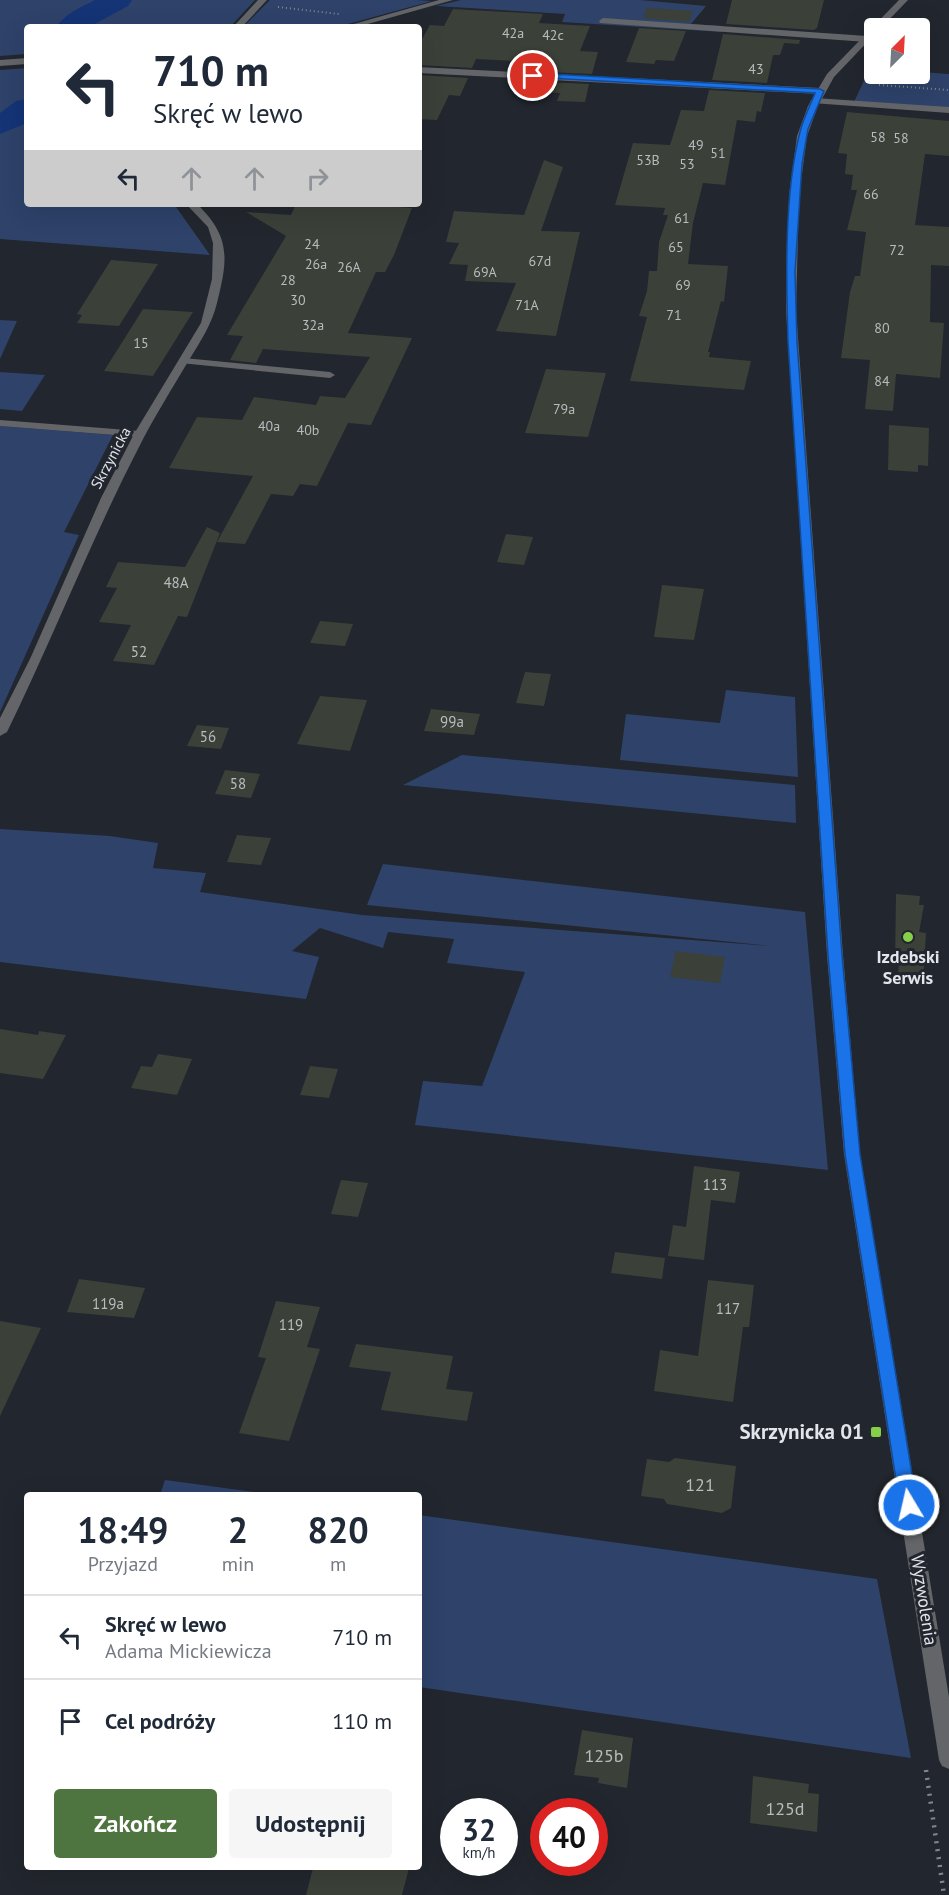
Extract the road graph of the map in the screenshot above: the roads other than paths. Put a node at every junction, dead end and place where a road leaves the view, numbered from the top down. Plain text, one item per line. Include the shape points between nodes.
1 (450, 0) edge
2 (904, 0) edge
3 (261, 2) edge
4 (887, 18) edge
5 (603, 21) dead end
6 (240, 24) edge
7 (357, 24) edge
8 (864, 39) edge
9 (864, 42) edge
10 (24, 61) edge
11 (0, 63) edge
12 (422, 70) edge
13 (818, 96) junction
14 (949, 110) edge
15 (194, 207) edge
16 (184, 362) junction
17 (330, 375) dead end
18 (0, 423) edge
19 (140, 434) junction
20 (0, 732) edge
21 (949, 1760) edge

1 - 7 street
2 - 4 street, Wyzwolenia
3 - 6 street
5 - 8 street
9 - 13 street, Wyzwolenia via 830,76
10 - 11 street
12 - 13 street
13 - 14 street
13 - 21 street, Wyzwolenia via 802,136 797,164 791,310 835,955 852,1154
15 - 16 street, Skrzynicka via 216,232 218,256 213,304
16 - 17 street
16 - 19 street, Skrzynicka
18 - 19 street
19 - 20 street, Skrzynicka via 106,498

